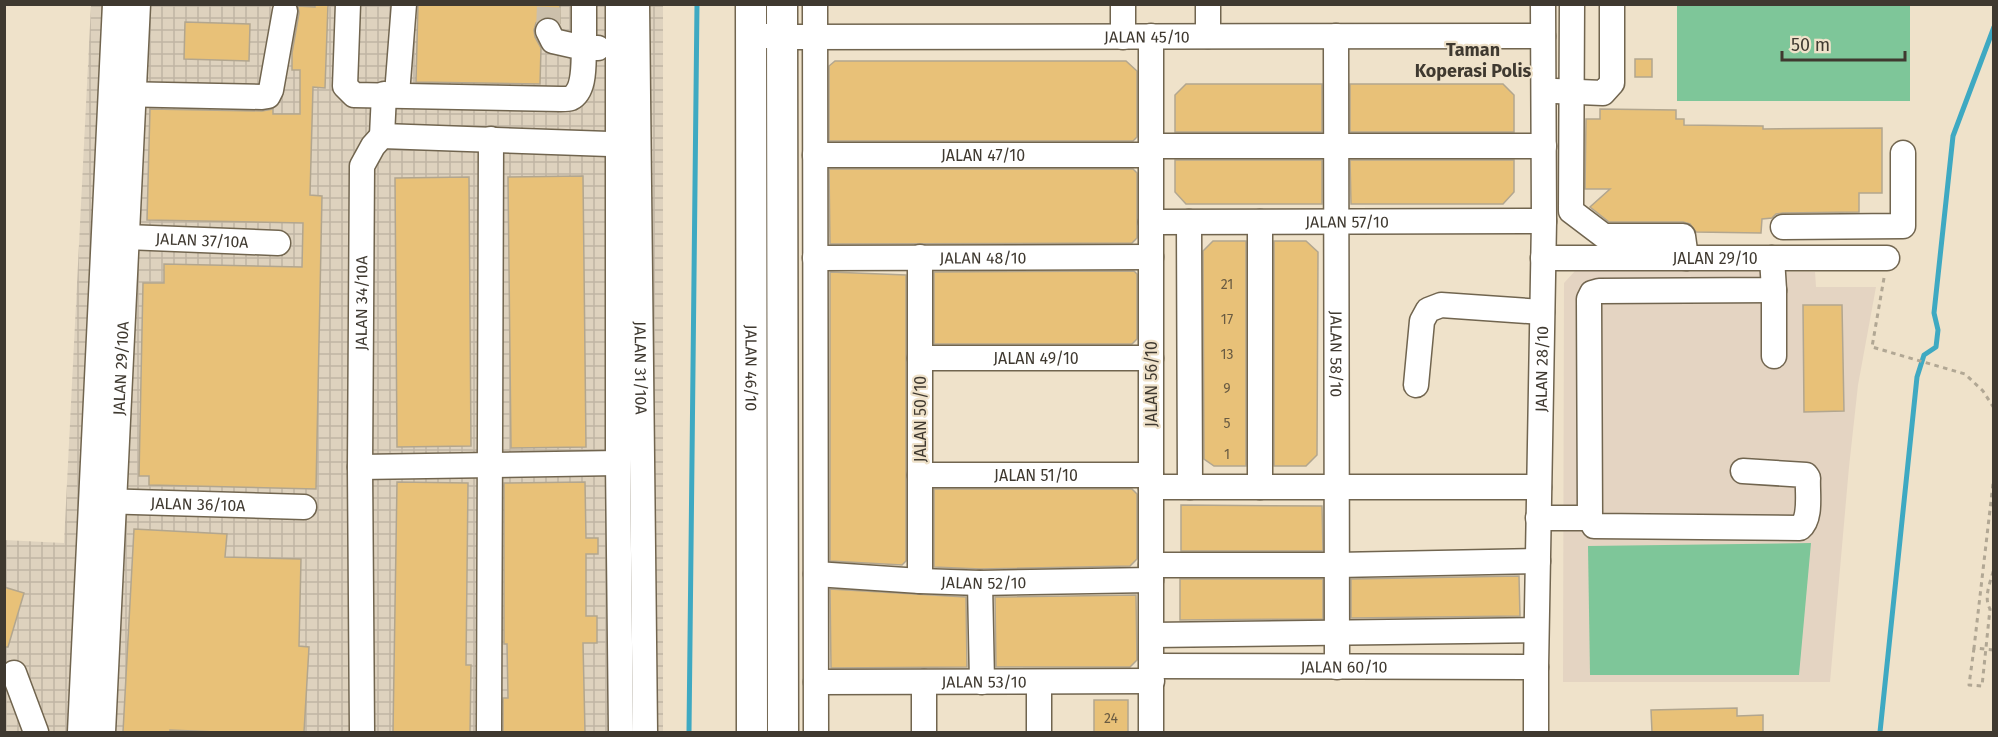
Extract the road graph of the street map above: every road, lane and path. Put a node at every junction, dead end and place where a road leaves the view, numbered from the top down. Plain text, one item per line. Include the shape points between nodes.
1 (115, 4) edge
2 (138, 4) edge
3 (348, 4) edge
4 (404, 4) edge
5 (584, 4) edge
6 (618, 4) edge
7 (637, 4) edge
8 (751, 4) edge
9 (782, 4) edge
10 (815, 4) edge
11 (1123, 4) edge
12 (1208, 4) edge
13 (1543, 4) edge
14 (1572, 4) edge
15 (1612, 4) edge
16 (285, 11) dead end
17 (548, 31) dead end
18 (751, 35) junction
19 (1151, 36) junction
20 (1208, 36) junction
21 (1336, 36) junction
22 (1543, 36) junction
23 (782, 37) junction
24 (815, 37) junction
25 (1123, 37) junction
26 (584, 48) junction
27 (617, 48) junction
28 (1544, 91) junction
29 (1571, 92) junction
30 (122, 94) junction
31 (390, 94) junction
32 (382, 136) junction
33 (491, 139) junction
34 (628, 145) junction
35 (1337, 146) junction
36 (1544, 146) junction
37 (1151, 150) junction
38 (1903, 153) dead end
39 (815, 155) junction
40 (1544, 181) junction
41 (1571, 181) junction
42 (1544, 221) junction
43 (1151, 222) junction
44 (1189, 222) junction
45 (1260, 222) junction
46 (1337, 222) junction
47 (1783, 226) dead end
48 (1846, 226) junction
49 (126, 237) junction
50 (278, 243) dead end
51 (920, 257) junction
52 (1151, 257) junction
53 (815, 258) junction
54 (1543, 258) junction
55 (1686, 258) junction
56 (1772, 258) junction
57 (1846, 258) junction
58 (1887, 258) joint
59 (1774, 290) junction
60 (1542, 312) junction
61 (1774, 356) dead end
62 (920, 358) junction
63 (1151, 358) junction
64 (1416, 385) dead end
65 (1994, 408) edge
66 (618, 463) junction
67 (490, 464) junction
68 (360, 467) junction
69 (1743, 471) dead end
70 (920, 475) junction
71 (1994, 475) edge
72 (1151, 481) junction
73 (1190, 487) junction
74 (1260, 487) junction
75 (1337, 487) junction
76 (1539, 487) junction
77 (102, 502) junction
78 (304, 507) dead end
79 (1538, 518) junction
80 (1590, 518) junction
81 (1538, 561) junction
82 (1337, 565) junction
83 (1994, 568) edge
84 (1151, 573) junction
85 (816, 574) junction
86 (920, 581) junction
87 (980, 583) junction
88 (1536, 630) junction
89 (1337, 633) junction
90 (1152, 635) junction
91 (1974, 648) junction
92 (1994, 650) edge
93 (1337, 667) junction
94 (1536, 667) junction
95 (14, 673) dead end
96 (1152, 673) junction
97 (816, 681) junction
98 (924, 682) junction
99 (982, 682) junction
100 (1039, 682) junction
101 (36, 732) edge
102 (80, 732) edge
103 (103, 732) edge
104 (362, 732) edge
105 (489, 732) edge
106 (621, 732) edge
107 (645, 732) edge
108 (752, 732) edge
109 (783, 732) edge
110 (816, 732) edge
111 (924, 732) edge
112 (1039, 732) edge
113 (1151, 732) edge
114 (1536, 732) edge

1 - 30 street, JALAN 29/10A
2 - 30 street, JALAN 29/10A
3 - 31 street via 345,86 354,94
4 - 31 street
5 - 26 street
6 - 27 street, JALAN 31/10A
7 - 34 street, JALAN 31/10A
8 - 18 main road, JALAN 46/10
9 - 23 main road, JALAN 46/10
10 - 24 street
11 - 25 street
12 - 20 street
13 - 22 street, JALAN 28/10
14 - 29 street
15 - 29 street via 1612,83 1603,93
16 - 30 street via 268,96
17 - 26 street via 553,41
18 - 23 street, JALAN 45/10
18 - 108 main road, JALAN 46/10
19 - 20 street, JALAN 45/10
19 - 25 street, JALAN 45/10
19 - 37 street, JALAN 56/10
20 - 21 street, JALAN 45/10
21 - 22 street, JALAN 45/10
21 - 35 street, JALAN 58/10
22 - 28 street, JALAN 28/10
23 - 24 street, JALAN 45/10
23 - 109 main road, JALAN 46/10
24 - 25 street, JALAN 45/10
24 - 39 street
26 - 27 street
26 - 31 street via 579,90 571,98
27 - 34 street, JALAN 31/10A
28 - 29 street
28 - 36 street, JALAN 28/10
29 - 41 street
30 - 49 street, JALAN 29/10A
30 - 77 street, JALAN 29/10A
31 - 32 street
32 - 33 street
32 - 68 street, JALAN 34/10A via 362,166
33 - 34 street
33 - 67 street
34 - 66 street, JALAN 31/10A
34 - 107 street, JALAN 31/10A
35 - 36 street, JALAN 47/10
35 - 37 street, JALAN 47/10
35 - 46 street, JALAN 58/10
36 - 40 street, JALAN 28/10
37 - 39 street, JALAN 47/10
37 - 43 street, JALAN 56/10
38 - 48 street via 1903,226
39 - 53 street
40 - 41 street
40 - 42 street, JALAN 28/10
41 - 55 street via 1571,211 1604,236 1683,236
42 - 46 street, JALAN 57/10
42 - 54 street, JALAN 28/10
43 - 44 street, JALAN 57/10
43 - 52 street, JALAN 56/10
44 - 45 street, JALAN 57/10
44 - 73 street
45 - 46 street, JALAN 57/10
45 - 74 street
46 - 75 street, JALAN 58/10
47 - 48 street
48 - 57 street
49 - 50 street, JALAN 37/10A
49 - 77 street, JALAN 29/10A
51 - 52 street, JALAN 48/10
51 - 53 street, JALAN 48/10
51 - 62 street, JALAN 50/10
52 - 63 street, JALAN 56/10
53 - 85 street
54 - 55 street, JALAN 29/10
54 - 60 street, JALAN 28/10
55 - 56 street, JALAN 29/10
56 - 57 street, JALAN 29/10
56 - 59 street
57 - 58 street, JALAN 29/10
58 - 65 path via 1872,347 1965,374
59 - 61 street
59 - 80 street via 1592,293
60 - 64 street via 1441,305 1428,310 1422,321
60 - 76 street, JALAN 28/10
62 - 63 street, JALAN 49/10
62 - 70 street, JALAN 50/10
63 - 72 street, JALAN 56/10
66 - 67 street
66 - 106 street, JALAN 31/10A
67 - 68 street
67 - 105 street
68 - 104 street, JALAN 34/10A
69 - 80 street via 1806,475 1805,524 1800,528 1594,526
70 - 72 street, JALAN 51/10
70 - 86 street, JALAN 50/10
71 - 91 path, bridge
72 - 73 street
72 - 84 street, JALAN 56/10
73 - 74 street
74 - 75 street
75 - 76 street
75 - 82 street, JALAN 58/10
76 - 79 street, JALAN 28/10
77 - 78 street, JALAN 36/10A
77 - 102 street, JALAN 29/10A
77 - 103 street, JALAN 29/10A
79 - 80 street
79 - 81 street, JALAN 28/10
81 - 82 street, JALAN 52/10
81 - 88 street, JALAN 28/10
82 - 84 street, JALAN 52/10
82 - 89 street, JALAN 58/10
83 - 91 path via 1987,592 1990,609 1982,686 1969,685
84 - 87 street, JALAN 52/10
84 - 90 street, JALAN 56/10
85 - 86 street, JALAN 52/10
85 - 97 street
86 - 87 street, JALAN 52/10
87 - 99 street
88 - 89 street
88 - 94 street, JALAN 28/10
89 - 90 street
89 - 93 street, JALAN 58/10
90 - 96 street, JALAN 56/10
91 - 92 path, bridge
93 - 94 street, JALAN 60/10
93 - 96 street, JALAN 60/10
94 - 114 street, JALAN 28/10
95 - 101 street
96 - 100 street, JALAN 53/10
96 - 113 street, JALAN 56/10
97 - 98 street, JALAN 53/10
97 - 110 street
98 - 99 street, JALAN 53/10
98 - 111 street
99 - 100 street, JALAN 53/10
100 - 112 street

